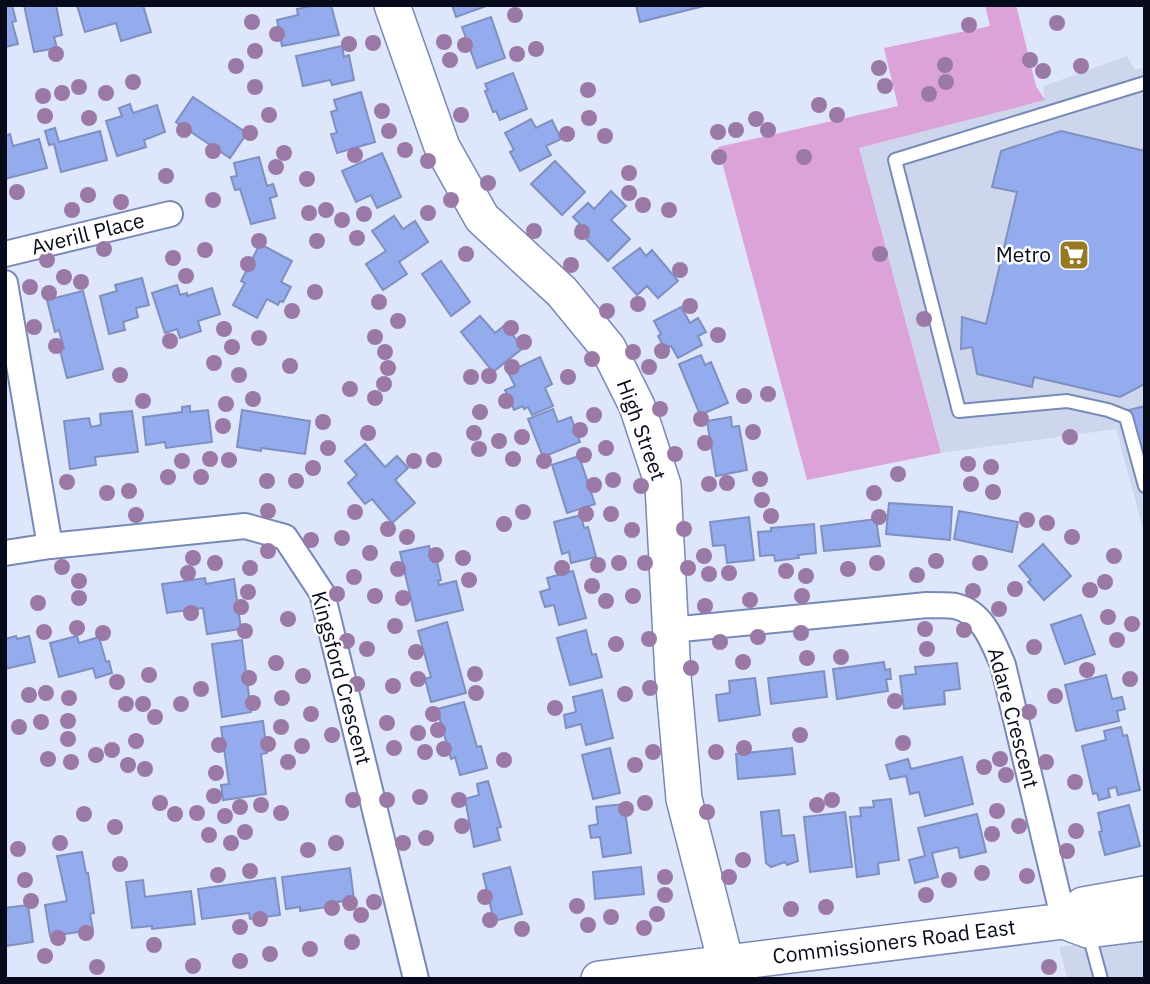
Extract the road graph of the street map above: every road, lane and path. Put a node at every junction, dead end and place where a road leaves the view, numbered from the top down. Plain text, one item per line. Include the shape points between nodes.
1 (392, 5) edge
2 (1145, 83) edge
3 (170, 214) dead end
4 (5, 254) edge
5 (5, 283) edge
6 (1145, 486) edge
7 (50, 545) junction
8 (5, 553) edge
9 (671, 630) junction
10 (1145, 894) edge
11 (1145, 923) edge
12 (1076, 926) junction
13 (726, 963) junction
14 (416, 979) edge
15 (598, 979) edge
16 (1101, 979) edge

1 - 9 street, High Street via 442,147 482,218 570,301 608,348 637,406 663,485
2 - 6 lane via 895,160 959,411 1068,401 1126,417
3 - 4 street, Averill Place
5 - 7 street
7 - 8 street, Kingsford Crescent
7 - 14 street, Kingsford Crescent via 245,526 285,537 322,593
9 - 12 street, Adare Crescent via 927,605 957,606 979,618 1003,665
9 - 13 street, High Street via 684,799
10 - 12 street, Commissioners Road East via 1083,905
11 - 12 street, Commissioners Road East
12 - 13 street, Commissioners Road East
12 - 16 lane
13 - 15 street, Commissioners Road East

